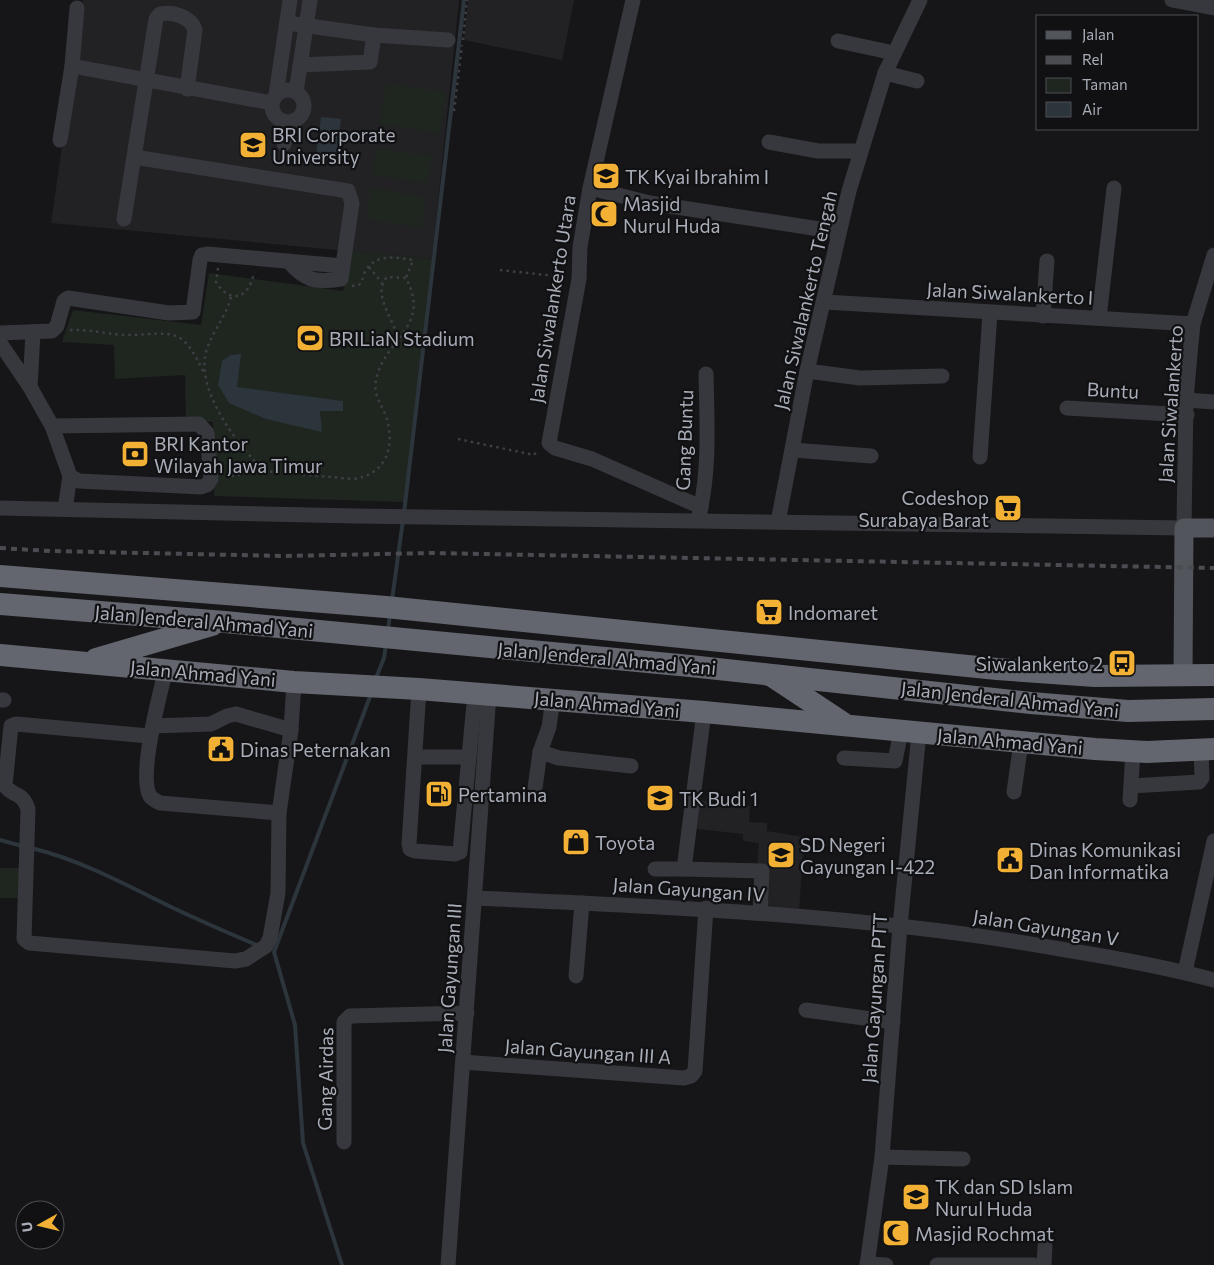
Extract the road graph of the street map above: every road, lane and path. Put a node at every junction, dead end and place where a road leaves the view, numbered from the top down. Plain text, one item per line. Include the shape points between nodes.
1 (290, 0) edge
2 (310, 0) edge
3 (467, 0) edge
4 (633, 0) edge
5 (920, 0) edge
6 (1172, 0) edge
7 (77, 8) dead end
8 (1214, 8) edge
9 (287, 23) junction
10 (306, 25) junction
11 (374, 35) junction
12 (448, 40) dead end
13 (838, 41) dead end
14 (894, 53) junction
15 (300, 65) junction
16 (72, 66) junction
17 (885, 72) junction
18 (146, 81) junction
19 (917, 81) dead end
20 (187, 88) junction
21 (296, 92) junction
22 (274, 99) junction
23 (454, 110) dead end
24 (286, 122) junction
25 (60, 140) dead end
26 (769, 142) dead end
27 (284, 144) dead end
28 (860, 151) junction
29 (134, 157) junction
30 (590, 188) junction
31 (1114, 188) dead end
32 (124, 220) dead end
33 (839, 232) junction
34 (220, 255) junction
35 (1214, 255) edge
36 (257, 258) junction
37 (1047, 260) dead end
38 (369, 266) junction
39 (500, 270) dead end
40 (342, 272) junction
41 (406, 278) junction
42 (579, 279) junction
43 (1210, 280) edge
44 (382, 283) junction
45 (231, 297) junction
46 (825, 302) junction
47 (990, 312) junction
48 (1043, 316) junction
49 (1099, 318) junction
50 (1194, 324) junction
51 (52, 331) junction
52 (0, 332) edge
53 (33, 332) junction
54 (398, 341) junction
55 (0, 343) edge
56 (807, 371) junction
57 (205, 374) junction
58 (706, 374) dead end
59 (942, 376) dead end
60 (30, 387) junction
61 (1214, 402) edge
62 (1067, 408) dead end
63 (1186, 408) junction
64 (52, 426) junction
65 (458, 439) dead end
66 (550, 442) junction
67 (793, 450) junction
68 (871, 456) dead end
69 (980, 457) dead end
70 (264, 471) junction
71 (70, 476) junction
72 (211, 479) junction
73 (0, 508) edge
74 (65, 509) junction
75 (700, 514) junction
76 (778, 522) junction
77 (1184, 528) junction
78 (1214, 528) edge
79 (0, 576) edge
80 (0, 604) edge
81 (225, 622) junction
82 (0, 655) edge
83 (84, 662) junction
84 (166, 669) junction
85 (769, 674) junction
86 (1214, 674) edge
87 (1182, 675) junction
88 (294, 682) junction
89 (419, 689) junction
90 (482, 694) junction
91 (553, 700) junction
92 (1214, 709) edge
93 (704, 712) junction
94 (846, 725) junction
95 (5, 727) edge
96 (291, 730) junction
97 (151, 731) junction
98 (910, 732) junction
99 (1021, 742) junction
100 (1208, 750) edge
101 (1133, 751) junction
102 (540, 752) junction
103 (415, 756) junction
104 (469, 757) junction
105 (844, 758) dead end
106 (630, 766) dead end
107 (535, 788) dead end
108 (1014, 792) dead end
109 (279, 814) junction
110 (1214, 841) edge
111 (655, 869) dead end
112 (684, 869) junction
113 (476, 898) junction
114 (582, 903) junction
115 (706, 908) junction
116 (760, 913) junction
117 (900, 926) junction
118 (1185, 972) junction
119 (576, 976) dead end
120 (1214, 980) edge
121 (806, 1010) dead end
122 (467, 1013) junction
123 (893, 1022) junction
124 (463, 1062) junction
125 (344, 1142) dead end
126 (882, 1157) junction
127 (963, 1159) dead end
128 (1045, 1246) dead end
129 (448, 1265) edge
130 (867, 1265) edge
131 (886, 1265) edge
132 (937, 1265) edge
133 (1034, 1265) edge
134 (1044, 1265) edge

1 - 9 street
2 - 10 street
3 - 23 path
4 - 30 street, Jalan Siwalankerto Utara
5 - 14 street, Jalan Siwalankerto Tengah
6 - 8 street
7 - 16 street
9 - 10 street
9 - 22 street
10 - 11 street
10 - 15 street
11 - 12 street
11 - 15 street via 370,62
13 - 14 street
14 - 17 street, Jalan Siwalankerto Tengah
15 - 21 street
16 - 18 street
16 - 25 street
17 - 19 street
17 - 28 street, Jalan Siwalankerto Tengah
18 - 20 street
18 - 20 street via 156,19 165,12 190,19 193,23 195,30
18 - 29 street
20 - 22 street
21 - 22 street via 282,91
21 - 24 street via 302,99 301,115
22 - 24 street via 275,116
24 - 27 street
26 - 28 street via 818,151
28 - 33 street, Jalan Siwalankerto Tengah
29 - 32 street
29 - 40 street via 348,191 352,203
30 - 33 street via 650,203
30 - 42 street, Jalan Siwalankerto Utara via 581,240
31 - 49 street
33 - 46 street, Jalan Siwalankerto Tengah
34 - 36 street
34 - 45 path via 216,282 223,293
34 - 51 street via 202,255 193,312 170,313 68,298
35 - 43 street, Jalan Siwalankerto
36 - 40 street via 288,261 306,279 326,281
36 - 45 path via 252,286 244,294
37 - 48 street
38 - 40 path via 359,285 350,285
38 - 41 path via 386,257 413,260
38 - 44 path
39 - 42 path
41 - 44 path via 387,277
41 - 54 path via 413,291 414,309 410,325
42 - 66 street, Jalan Siwalankerto Utara
43 - 50 street, Jalan Siwalankerto
44 - 54 path via 380,294
45 - 57 path via 206,353
46 - 47 street, Jalan Siwalankerto I
46 - 56 street, Jalan Siwalankerto Tengah
47 - 48 street, Jalan Siwalankerto I
47 - 69 street
48 - 49 street, Jalan Siwalankerto I
49 - 50 street, Jalan Siwalankerto I
50 - 63 street, Jalan Siwalankerto
51 - 53 street
51 - 57 path via 90,329 127,335 172,334 183,340 195,354
52 - 53 street
53 - 60 street
54 - 70 path via 379,369 376,382 375,392 390,436 385,462 376,471 366,478 353,479
55 - 60 street
56 - 59 street via 860,378
56 - 67 street, Jalan Siwalankerto Tengah
57 - 70 path via 208,388 237,442
58 - 75 street, Gang Buntu via 708,453
60 - 64 street
61 - 63 street, Buntu
62 - 63 street, Buntu
63 - 77 street, Jalan Siwalankerto
64 - 71 street
64 - 72 street via 199,424 207,433
65 - 66 path via 534,455
66 - 75 street via 555,448 592,459
67 - 68 street
67 - 76 street, Jalan Siwalankerto Tengah
70 - 72 path
71 - 72 street via 79,481 201,487
71 - 74 street
73 - 74 street
74 - 75 street via 356,516
75 - 76 street
76 - 77 street
77 - 78 main road
77 - 87 main road
79 - 87 highway, Jalan Jenderal Ahmad Yani via 386,607 997,669 1095,676
80 - 81 highway, Jalan Jenderal Ahmad Yani
81 - 83 highway
81 - 85 highway, Jalan Jenderal Ahmad Yani
82 - 83 highway, Jalan Ahmad Yani
83 - 84 highway, Jalan Ahmad Yani
84 - 88 highway, Jalan Ahmad Yani
84 - 97 street
85 - 92 highway, Jalan Jenderal Ahmad Yani via 1128,711
85 - 94 highway
86 - 87 highway, Jalan Jenderal Ahmad Yani
88 - 89 highway, Jalan Ahmad Yani
88 - 96 street
89 - 90 highway, Jalan Ahmad Yani
89 - 103 street
90 - 91 highway, Jalan Ahmad Yani
90 - 104 street
90 - 113 street, Jalan Gayungan III
91 - 93 highway, Jalan Ahmad Yani
91 - 102 street via 549,727
93 - 94 highway, Jalan Ahmad Yani
93 - 112 street
94 - 98 highway, Jalan Ahmad Yani
95 - 97 street via 16,724
95 - 109 street via 5,785 8,790 19,794 28,809 24,939 27,942 209,959 246,959 266,946 270,938 278,893
96 - 97 street via 236,714 211,724
96 - 109 street
97 - 109 street via 148,789 151,798 160,803
98 - 99 highway, Jalan Ahmad Yani
98 - 105 street via 895,762
98 - 117 street, Jalan Gayungan PTT
99 - 101 highway, Jalan Ahmad Yani
99 - 108 street
100 - 101 highway, Jalan Ahmad Yani
100 - 101 street via 1199,782 1131,793
102 - 106 street via 559,758
102 - 107 street
103 - 104 street
103 - 104 street via 410,849 456,854 460,852
110 - 118 street
111 - 112 street
112 - 116 street via 762,871
113 - 114 street, Jalan Gayungan IV
113 - 122 street, Jalan Gayungan III
114 - 115 street, Jalan Gayungan IV
114 - 119 street
115 - 116 street, Jalan Gayungan IV
115 - 124 street, Jalan Gayungan III A via 695,1071 691,1076
116 - 117 street, Jalan Gayungan IV
117 - 118 street, Jalan Gayungan V via 998,938
117 - 123 street, Jalan Gayungan PTT
118 - 120 street, Jalan Gayungan V
121 - 123 street
122 - 124 street, Jalan Gayungan III
122 - 125 street, Gang Airdas via 346,1018
123 - 126 street, Jalan Gayungan PTT
124 - 129 street, Jalan Gayungan III
126 - 127 street
126 - 130 street, Jalan Gayungan PTT
128 - 134 street
130 - 131 street
132 - 133 street

